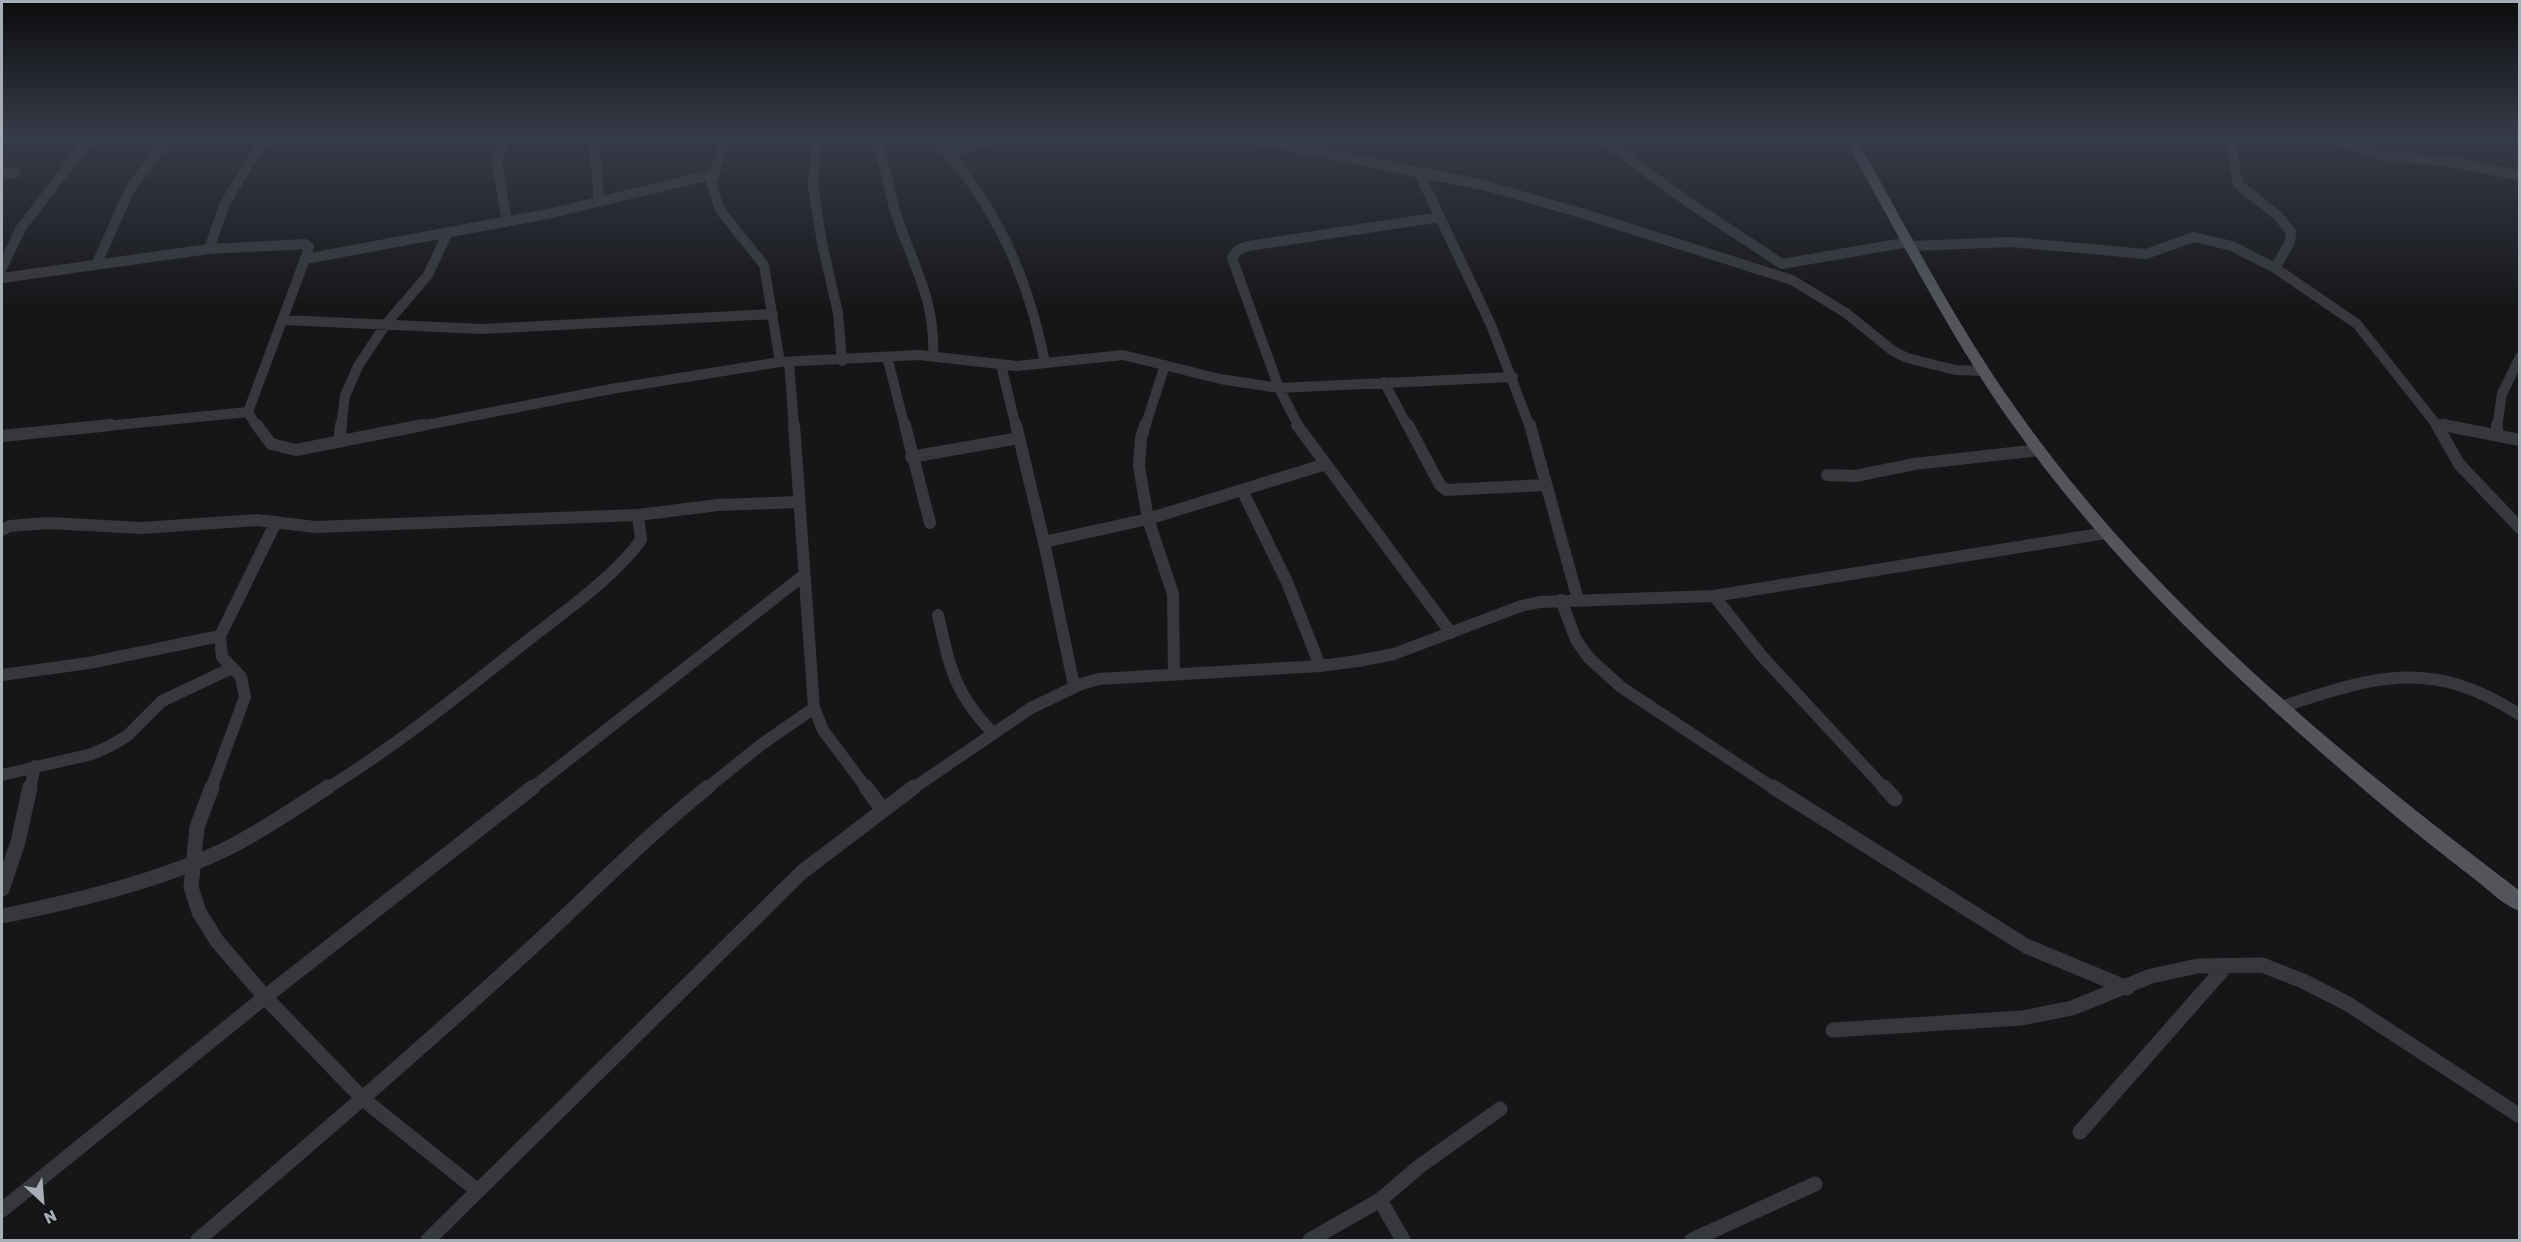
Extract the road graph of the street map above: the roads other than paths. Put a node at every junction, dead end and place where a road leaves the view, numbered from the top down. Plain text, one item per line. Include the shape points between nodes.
1 (46, 196) edge
2 (127, 196) edge
3 (229, 196) edge
4 (503, 196) edge
5 (599, 196) edge
6 (624, 196) edge
7 (715, 196) edge
8 (815, 196) edge
9 (891, 196) edge
10 (982, 196) edge
11 (1430, 196) edge
12 (1522, 196) edge
13 (1680, 196) edge
14 (1883, 196) edge
15 (2253, 196) edge
16 (599, 202) junction
17 (1440, 217) junction
18 (507, 222) junction
19 (447, 234) junction
20 (1910, 244) junction
21 (209, 249) junction
22 (305, 259) junction
23 (97, 263) junction
24 (1782, 264) junction
25 (2, 268) edge
26 (2275, 268) junction
27 (1766, 271) junction
28 (2, 278) edge
29 (773, 314) junction
30 (283, 320) junction
31 (386, 324) junction
32 (887, 357) junction
33 (933, 357) junction
34 (2520, 357) edge
35 (842, 360) junction
36 (784, 362) junction
37 (1045, 363) junction
38 (1000, 365) junction
39 (1165, 365) junction
40 (1984, 371) junction
41 (1513, 377) junction
42 (1384, 382) junction
43 (1278, 388) junction
44 (248, 412) junction
45 (2436, 424) junction
46 (2497, 435) junction
47 (2, 436) edge
48 (1019, 438) junction
49 (2520, 440) edge
50 (339, 442) junction
51 (2038, 450) junction
52 (911, 457) junction
53 (1326, 464) junction
54 (1827, 475) dead end
55 (1545, 485) junction
56 (1242, 490) junction
57 (798, 502) junction
58 (638, 515) junction
59 (1148, 519) junction
60 (276, 522) junction
61 (930, 524) dead end
62 (2520, 528) edge
63 (2, 530) edge
64 (2106, 533) junction
65 (1044, 542) junction
66 (804, 575) junction
67 (1714, 596) junction
68 (1561, 600) junction
69 (1578, 600) junction
70 (938, 615) dead end
71 (1451, 633) junction
72 (220, 636) junction
73 (1320, 666) junction
74 (232, 668) junction
75 (1174, 674) junction
76 (2, 675) edge
77 (1074, 686) junction
78 (2281, 707) junction
79 (814, 708) junction
80 (2520, 715) edge
81 (993, 733) junction
82 (34, 766) junction
83 (2, 775) edge
84 (1895, 799) dead end
85 (882, 809) junction
86 (192, 864) junction
87 (2, 889) edge
88 (2520, 903) edge
89 (2, 916) edge
90 (2226, 966) junction
91 (2127, 988) junction
92 (265, 997) junction
93 (1833, 1030) dead end
94 (363, 1099) junction
95 (1500, 1108) dead end
96 (2520, 1116) edge
97 (2080, 1132) dead end
98 (1815, 1184) dead end
99 (478, 1191) junction
100 (1380, 1200) junction
101 (2, 1210) edge
102 (198, 1240) edge
103 (428, 1240) edge
104 (1310, 1240) edge
105 (1402, 1240) edge
106 (1692, 1240) edge

1 - 25 street via 21,228
2 - 23 street
3 - 21 street
4 - 18 street
5 - 16 street
6 - 16 street
7 - 29 street via 729,225 759,254
8 - 35 street via 838,313
9 - 33 street via 924,282 936,338
10 - 37 street via 1007,239 1041,334
11 - 17 street
12 - 27 street
13 - 24 street
14 - 20 main road
15 - 26 street via 2291,232 2290,242
16 - 18 street
17 - 41 street
17 - 43 street via 1248,246 1233,254 1235,271
18 - 19 street
19 - 22 street
19 - 31 street via 428,275
20 - 24 street
20 - 26 street via 2012,242 2146,255 2194,237 2232,246
20 - 40 main road
21 - 22 street via 299,243 309,247
21 - 23 street
22 - 30 street
23 - 28 street
24 - 27 street
26 - 45 street via 2357,324
27 - 40 street via 1815,294 1907,358 1955,370
29 - 31 street via 483,329
29 - 36 street
30 - 31 street
30 - 44 street
31 - 50 street via 358,366 345,396
32 - 33 street
32 - 35 street
32 - 52 street
33 - 38 street
34 - 46 street via 2499,396
35 - 36 street
36 - 50 street via 611,389
36 - 57 street
37 - 38 street
37 - 39 street via 1123,355
38 - 48 street
39 - 43 street
39 - 59 street via 1141,438 1139,466
40 - 51 main road
41 - 42 street
41 - 55 street
42 - 43 street
42 - 55 street via 1446,490
43 - 53 street via 1295,422
44 - 47 street
44 - 50 street via 269,444 278,450
45 - 46 street
45 - 62 street via 2459,464
46 - 49 street
48 - 52 street
48 - 65 street
51 - 54 street via 1923,463 1856,476
51 - 64 main road
52 - 61 street
53 - 56 street
53 - 71 street
55 - 69 street
56 - 59 street
56 - 73 street via 1287,582
57 - 58 street via 718,505
57 - 66 street
58 - 60 street via 315,527
58 - 86 street via 641,540 631,554 435,714 335,783 228,848
59 - 65 street
59 - 75 street via 1173,594
60 - 63 street via 219,521 142,528 48,523
60 - 72 street
64 - 67 street
64 - 78 main road via 2202,635
65 - 77 street
66 - 79 street
66 - 92 street
67 - 69 street
67 - 84 street via 1761,655
68 - 69 street
68 - 71 street via 1521,606
68 - 91 street via 1576,640 1621,687 2026,946
70 - 81 street via 961,699
71 - 73 street via 1394,654
72 - 74 street via 222,657
72 - 76 street via 89,663
73 - 75 street
74 - 82 street via 162,700 127,736 110,746 92,754
74 - 86 street via 241,678 245,697 197,827
75 - 77 street via 1099,679
77 - 81 street via 1038,703
78 - 80 street via 2354,683 2417,677 2472,688
78 - 88 main road via 2441,843
79 - 85 street via 823,730
79 - 94 street via 665,821
81 - 85 street
82 - 83 street
82 - 87 street via 18,842
85 - 99 street via 772,901
86 - 89 street via 56,905
86 - 92 street via 191,887 199,912 217,941
90 - 91 street via 2198,966 2151,976
90 - 96 street via 2262,965 2303,981 2348,1004
90 - 97 street
91 - 93 street via 2072,1008 2022,1018
92 - 94 street
92 - 101 street
94 - 99 street
94 - 102 street
95 - 100 street
98 - 106 street
99 - 103 street
100 - 104 street
100 - 105 street

